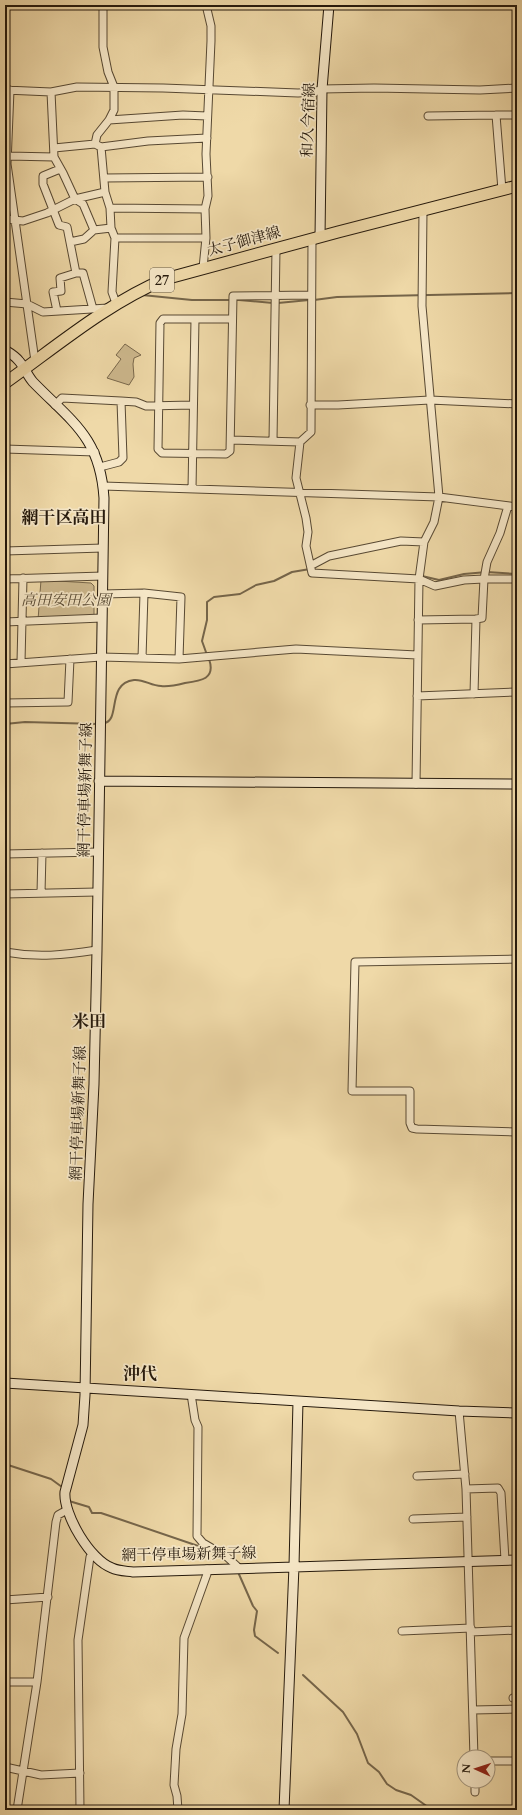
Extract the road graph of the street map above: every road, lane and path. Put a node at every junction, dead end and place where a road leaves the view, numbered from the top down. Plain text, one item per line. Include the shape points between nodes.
1 (103, 5) edge
2 (206, 5) edge
3 (328, 5) edge
4 (114, 87) junction
5 (517, 88) edge
6 (322, 89) junction
7 (7, 90) edge
8 (208, 90) junction
9 (50, 92) junction
10 (496, 115) junction
11 (517, 115) edge
12 (207, 116) junction
13 (428, 116) dead end
14 (109, 120) junction
15 (207, 138) junction
16 (98, 145) junction
17 (54, 148) junction
18 (8, 156) junction
19 (54, 157) junction
20 (60, 169) junction
21 (208, 177) junction
22 (104, 178) junction
23 (517, 186) edge
24 (7, 187) edge
25 (502, 190) junction
26 (105, 192) junction
27 (75, 199) junction
28 (110, 208) junction
29 (205, 209) junction
30 (52, 210) junction
31 (423, 210) junction
32 (5, 219) edge
33 (14, 220) junction
34 (111, 228) junction
35 (94, 230) junction
36 (114, 238) junction
37 (206, 238) junction
38 (316, 238) junction
39 (70, 242) junction
40 (276, 249) junction
41 (203, 268) junction
42 (76, 272) junction
43 (311, 295) junction
44 (276, 296) junction
45 (5, 302) edge
46 (112, 305) junction
47 (27, 307) junction
48 (93, 309) junction
49 (57, 311) junction
50 (195, 319) junction
51 (232, 319) junction
52 (5, 350) edge
53 (35, 362) junction
54 (24, 369) junction
55 (5, 383) edge
56 (430, 400) junction
57 (121, 401) junction
58 (517, 404) edge
59 (55, 405) junction
60 (159, 405) junction
61 (193, 405) junction
62 (310, 405) junction
63 (231, 440) junction
64 (273, 441) junction
65 (300, 442) junction
66 (5, 449) edge
67 (95, 452) junction
68 (193, 453) junction
69 (100, 467) junction
70 (103, 486) junction
71 (192, 489) junction
72 (301, 493) junction
73 (439, 497) junction
74 (508, 506) junction
75 (517, 507) edge
76 (424, 542) junction
77 (103, 548) junction
78 (5, 551) edge
79 (312, 568) junction
80 (103, 576) junction
81 (419, 576) junction
82 (23, 578) junction
83 (484, 578) junction
84 (5, 579) edge
85 (517, 579) edge
86 (144, 593) junction
87 (103, 594) junction
88 (102, 618) junction
89 (476, 619) junction
90 (418, 620) junction
91 (5, 622) edge
92 (22, 622) junction
93 (417, 655) junction
94 (101, 657) junction
95 (142, 658) junction
96 (70, 659) junction
97 (179, 659) junction
98 (21, 662) junction
99 (5, 664) edge
100 (517, 692) edge
101 (474, 694) junction
102 (417, 696) junction
103 (5, 703) edge
104 (99, 781) junction
105 (416, 784) junction
106 (517, 784) edge
107 (98, 852) junction
108 (42, 853) junction
109 (5, 854) edge
110 (97, 892) junction
111 (41, 893) junction
112 (5, 894) edge
113 (97, 950) junction
114 (5, 952) edge
115 (517, 959) edge
116 (517, 1132) edge
117 (5, 1384) edge
118 (86, 1388) junction
119 (191, 1394) junction
120 (298, 1401) junction
121 (459, 1411) junction
122 (517, 1413) edge
123 (465, 1474) junction
124 (417, 1476) dead end
125 (466, 1489) junction
126 (66, 1510) junction
127 (467, 1518) junction
128 (413, 1519) dead end
129 (93, 1554) junction
130 (505, 1560) junction
131 (517, 1560) edge
132 (468, 1561) junction
133 (294, 1566) junction
134 (239, 1568) junction
135 (207, 1570) junction
136 (48, 1597) junction
137 (5, 1600) edge
138 (471, 1630) junction
139 (517, 1630) edge
140 (402, 1631) dead end
141 (5, 1682) edge
142 (37, 1682) junction
143 (517, 1709) edge
144 (473, 1710) junction
145 (474, 1749) edge
146 (496, 1761) edge
147 (517, 1761) edge
148 (5, 1767) edge
149 (22, 1771) junction
150 (80, 1773) junction
151 (17, 1810) edge
152 (80, 1810) edge
153 (178, 1810) edge
154 (284, 1810) edge

1 - 4 street via 103,47
2 - 8 street via 211,26
3 - 6 main road, 和久今宿線
4 - 8 street
4 - 9 street via 77,87
4 - 14 street via 114,110
5 - 6 street
6 - 8 street via 298,93
6 - 38 main road, 和久今宿線
7 - 9 street
7 - 18 street
8 - 12 street
9 - 17 street
10 - 11 street
10 - 13 street
10 - 25 street
12 - 14 street
12 - 15 street
14 - 16 street via 97,135
15 - 16 street
15 - 21 street
16 - 17 street
16 - 22 street
17 - 19 street
18 - 19 street
18 - 24 street
19 - 20 street
20 - 27 street
20 - 30 street via 43,176 43,184
21 - 22 street
21 - 29 street
22 - 26 street
23 - 25 main road, 太子御津線 / 27
24 - 33 street
25 - 31 main road, 太子御津線 / 27
26 - 27 street
26 - 28 street
27 - 30 street
27 - 35 street via 83,204
28 - 29 street
28 - 34 street
29 - 37 street
30 - 33 street via 23,221
30 - 39 street via 59,225 67,227
31 - 38 main road, 太子御津線 / 27
31 - 56 street via 422,306
32 - 33 street
33 - 47 street
34 - 35 street
34 - 36 street
35 - 39 street via 84,239
36 - 37 street
36 - 46 street
37 - 41 street
38 - 40 main road, 太子御津線 / 27
38 - 43 street
39 - 42 street
40 - 41 main road, 太子御津線 / 27
40 - 44 street
41 - 46 main road, 太子御津線 / 27 via 165,279
42 - 48 street via 82,273
42 - 49 street via 60,278 61,291 53,292
43 - 44 street
43 - 62 street
44 - 51 street via 233,296
44 - 64 street
45 - 47 street via 16,301
46 - 48 street
46 - 53 main road, 太子御津線 / 27
47 - 49 street via 43,312
47 - 53 street
48 - 49 street
50 - 51 street
50 - 60 street via 163,319 160,323
50 - 61 street
51 - 63 street
52 - 54 main road, 網干停車場新舞子線 via 20,362
53 - 54 main road, 太子御津線 / 27
54 - 55 main road, 太子御津線 / 27
54 - 59 main road, 網干停車場新舞子線 via 28,377
56 - 58 street
56 - 62 street
56 - 73 street
57 - 59 street via 62,398
57 - 60 street via 146,406
57 - 69 street via 123,458 119,462
59 - 67 main road, 網干停車場新舞子線 via 84,433
60 - 61 street
60 - 68 street via 158,449 162,453
61 - 68 street
62 - 65 street via 310,432
63 - 64 street
63 - 68 street via 230,450 226,454
64 - 65 street
65 - 72 street via 296,478
66 - 67 street
67 - 69 main road, 網干停車場新舞子線
68 - 71 street
69 - 70 main road, 網干停車場新舞子線
70 - 71 street
70 - 77 main road, 網干停車場新舞子線
71 - 72 street
72 - 73 street
72 - 79 street via 308,532 306,546
73 - 74 street
73 - 76 street via 434,522
74 - 75 street
74 - 83 street
76 - 79 street via 401,541 329,556
76 - 81 street
77 - 78 street
77 - 80 main road, 網干停車場新舞子線
79 - 81 street via 312,573
80 - 82 street
80 - 87 main road, 網干停車場新舞子線
81 - 83 street via 435,586
81 - 90 street
82 - 84 street
82 - 92 street
83 - 85 street
83 - 89 street via 482,618
86 - 87 street
86 - 95 street
86 - 97 street via 181,597
87 - 88 main road, 網干停車場新舞子線
88 - 92 street
88 - 94 main road, 網干停車場新舞子線
89 - 90 street
89 - 101 street
90 - 93 street
91 - 92 street
92 - 98 street
93 - 97 street via 296,649
93 - 102 street
94 - 95 street
94 - 96 street
94 - 104 main road, 網干停車場新舞子線
95 - 97 street
96 - 98 street
96 - 103 street via 68,702
98 - 99 street
100 - 101 street
101 - 102 street
102 - 105 street
104 - 105 main road
104 - 107 main road, 網干停車場新舞子線
105 - 106 main road
107 - 108 street
107 - 110 main road, 網干停車場新舞子線
108 - 109 street
108 - 111 street
110 - 111 street
110 - 113 main road, 網干停車場新舞子線
111 - 112 street
113 - 114 street via 57,956 28,956
113 - 118 main road, 網干停車場新舞子線 via 88,1204
115 - 116 street via 355,962 352,1091 410,1091 412,1128
117 - 118 main road
118 - 119 main road
118 - 126 main road, 網干停車場新舞子線 via 83,1425 65,1492
119 - 120 main road
119 - 134 street via 194,1420 198,1427 197,1536
120 - 121 main road
120 - 133 main road
121 - 122 main road
121 - 123 street
123 - 124 street
123 - 125 street
125 - 127 street
125 - 130 street via 498,1488 501,1493
126 - 129 main road, 網干停車場新舞子線
126 - 136 street via 58,1515 56,1522
127 - 128 street
127 - 132 street
129 - 135 main road, 網干停車場新舞子線 via 111,1568 133,1572
129 - 150 street via 90,1557 78,1640
130 - 131 main road, 網干停車場新舞子線
130 - 132 main road, 網干停車場新舞子線
132 - 133 main road, 網干停車場新舞子線
132 - 138 street
133 - 134 main road, 網干停車場新舞子線
133 - 154 main road
134 - 135 main road, 網干停車場新舞子線
135 - 153 street via 184,1638 182,1714 176,1749 174,1785 178,1796
136 - 137 street
136 - 142 street
138 - 139 street
138 - 140 street
138 - 144 street
141 - 142 street
142 - 149 street
143 - 144 street
144 - 145 street
146 - 147 street
148 - 149 street
149 - 150 street via 41,1775
149 - 151 street
150 - 152 street

